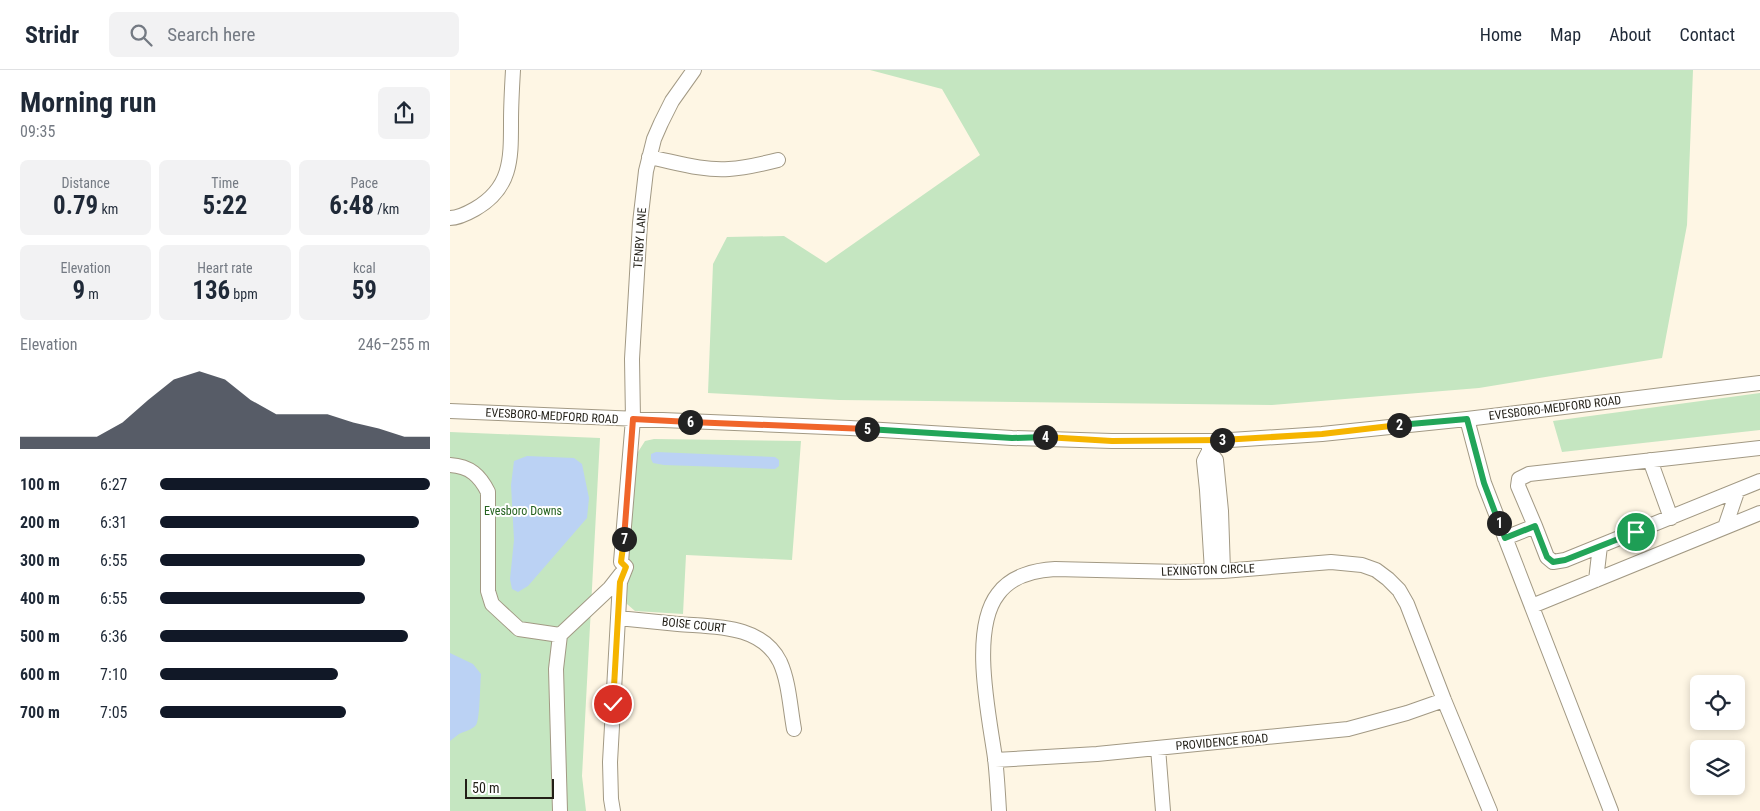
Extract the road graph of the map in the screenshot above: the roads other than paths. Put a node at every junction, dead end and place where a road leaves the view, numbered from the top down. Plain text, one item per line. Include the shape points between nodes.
1 (512, 70) edge
2 (694, 70) edge
3 (649, 157) junction
4 (778, 160) dead end
5 (450, 218) edge
6 (1760, 383) edge
7 (450, 411) edge
8 (633, 419) junction
9 (1467, 419) junction
10 (1209, 446) junction
11 (1760, 448) edge
12 (1650, 460) junction
13 (450, 465) edge
14 (1758, 484) edge
15 (1737, 492) junction
16 (1760, 513) edge
17 (1671, 518) junction
18 (1535, 526) junction
19 (1725, 527) junction
20 (1505, 538) junction
21 (1600, 546) junction
22 (626, 567) junction
23 (1217, 571) junction
24 (1596, 580) junction
25 (1532, 606) junction
26 (618, 618) junction
27 (560, 635) junction
28 (1444, 700) junction
29 (794, 729) dead end
30 (1158, 748) junction
31 (995, 760) junction
32 (560, 811) edge
33 (613, 811) edge
34 (999, 811) edge
35 (1163, 811) edge
36 (1490, 811) edge
37 (1611, 811) edge

1 - 5 street via 511,153 505,178 490,198 467,213
2 - 3 street, TENBY LANE via 668,108
3 - 4 street via 728,169 754,167
3 - 8 street, TENBY LANE via 640,223 632,366
6 - 9 street, EVESBORO-MEDFORD ROAD
7 - 8 street, EVESBORO-MEDFORD ROAD
8 - 10 street, EVESBORO-MEDFORD ROAD
8 - 22 street, TENBY LANE via 621,562
9 - 10 street, EVESBORO-MEDFORD ROAD
9 - 20 street via 1484,483
10 - 23 street via 1216,460 1220,511
11 - 12 street
12 - 17 street
12 - 18 street via 1529,474 1519,479 1518,486
13 - 27 street via 470,470 482,479 488,492 488,592 492,604 519,629
14 - 15 street
15 - 17 street
15 - 19 street
16 - 19 street
17 - 21 street
18 - 20 street
18 - 21 street via 1547,557 1553,562
19 - 24 street
20 - 25 street
21 - 24 street
22 - 26 street via 620,582
22 - 27 street via 610,588
23 - 28 street, LEXINGTON CIRCLE via 1331,562 1376,570 1399,590 1407,604
23 - 31 street, LEXINGTON CIRCLE via 1055,568 1023,576 998,593 986,620 984,650
24 - 25 street
25 - 37 street
26 - 29 street, BOISE COURT via 723,627 763,641 773,651 784,674
26 - 33 street via 610,762
27 - 32 street via 556,669
28 - 30 street, PROVIDENCE ROAD via 1348,729
28 - 36 street, LEXINGTON CIRCLE
30 - 31 street, PROVIDENCE ROAD
30 - 35 street
31 - 34 street, LEXINGTON CIRCLE

